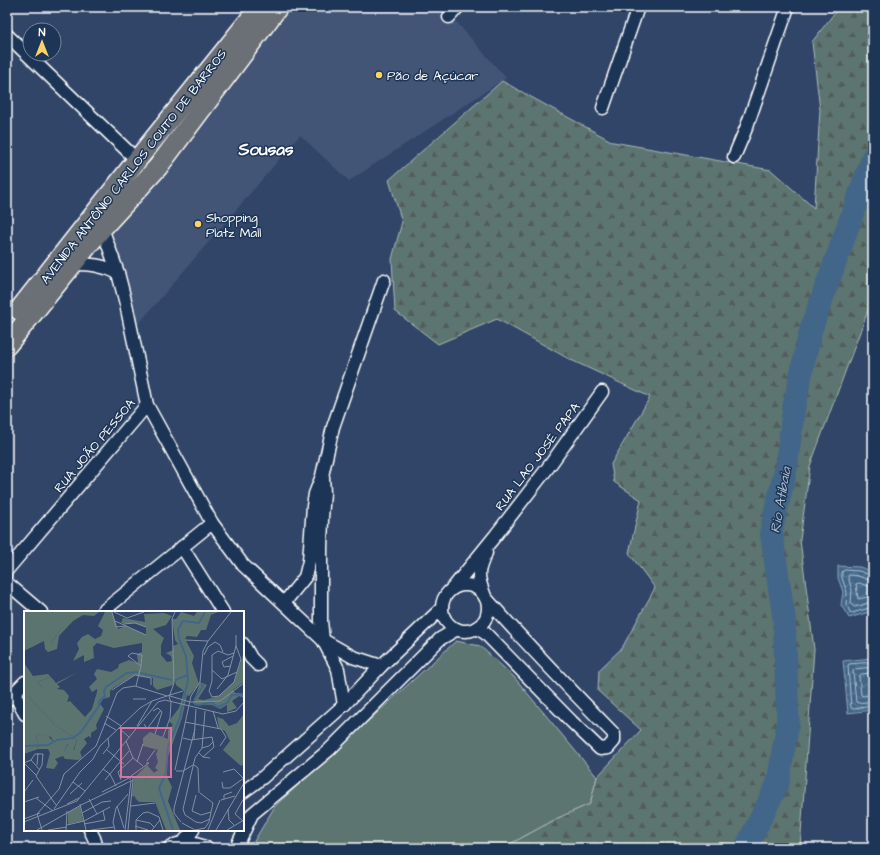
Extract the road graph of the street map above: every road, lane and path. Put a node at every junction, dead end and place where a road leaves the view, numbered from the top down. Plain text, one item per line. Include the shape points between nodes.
1 (260, 7) edge
2 (278, 7) edge
3 (458, 7) edge
4 (638, 7) edge
5 (788, 7) edge
6 (448, 12) edge
7 (7, 35) edge
8 (603, 108) dead end
9 (734, 157) dead end
10 (137, 160) junction
11 (102, 228) junction
12 (73, 264) junction
13 (118, 273) junction
14 (384, 280) dead end
15 (7, 326) edge
16 (7, 345) edge
17 (602, 392) dead end
18 (147, 405) junction
19 (322, 476) junction
20 (212, 523) junction
21 (495, 536) junction
22 (182, 547) junction
23 (7, 570) edge
24 (7, 583) edge
25 (452, 589) junction
26 (484, 596) junction
27 (284, 603) junction
28 (442, 608) junction
29 (40, 611) edge
30 (103, 611) edge
31 (222, 611) edge
32 (476, 628) junction
33 (457, 629) junction
34 (323, 640) junction
35 (244, 646) edge
36 (258, 665) dead end
37 (381, 666) junction
38 (24, 683) edge
39 (10, 697) edge
40 (344, 705) junction
41 (24, 713) edge
42 (244, 791) edge
43 (90, 831) edge
44 (192, 831) edge
45 (183, 843) junction
46 (97, 848) edge
47 (169, 848) edge
48 (207, 848) edge
49 (236, 848) edge

1 - 10 main road, AVENIDA ANTÔNIO CARLOS COUTO DE BARROS
2 - 11 main road, AVENIDA ANTÔNIO CARLOS COUTO DE BARROS via 158,167
3 - 6 street
4 - 8 street
5 - 9 street
7 - 10 street
10 - 15 main road, AVENIDA ANTÔNIO CARLOS COUTO DE BARROS
11 - 12 main road, AVENIDA ANTÔNIO CARLOS COUTO DE BARROS
11 - 13 street, RUA JOÃO PESSOA
12 - 13 street via 109,268
12 - 16 main road, AVENIDA ANTÔNIO CARLOS COUTO DE BARROS
13 - 18 street, RUA JOÃO PESSOA
14 - 19 street via 333,426
17 - 21 street, RUA LAO JOSÉ PAPA
18 - 20 street
18 - 23 street, RUA JOÃO PESSOA
19 - 27 street via 315,494 309,561 305,577
19 - 34 street
20 - 22 street
20 - 27 street via 243,565
21 - 25 street, RUA LAO JOSÉ PAPA
21 - 26 street, RUA LAO JOSÉ PAPA via 479,569 478,578
22 - 30 street
22 - 31 street
24 - 29 street
25 - 26 street via 463,585 475,587
25 - 28 street via 444,597
26 - 32 street via 488,606 487,614
26 - 32 street via 614,734 614,741 608,748 600,749 484,633
27 - 34 street
28 - 33 street via 449,625
28 - 37 street
32 - 33 street
33 - 49 street via 440,639 329,750 252,814
34 - 37 street via 353,657
34 - 40 street via 338,669
35 - 36 street
37 - 40 street
38 - 39 street
39 - 41 street
40 - 42 street
43 - 46 street
44 - 45 street
45 - 47 street
45 - 48 street via 198,844

